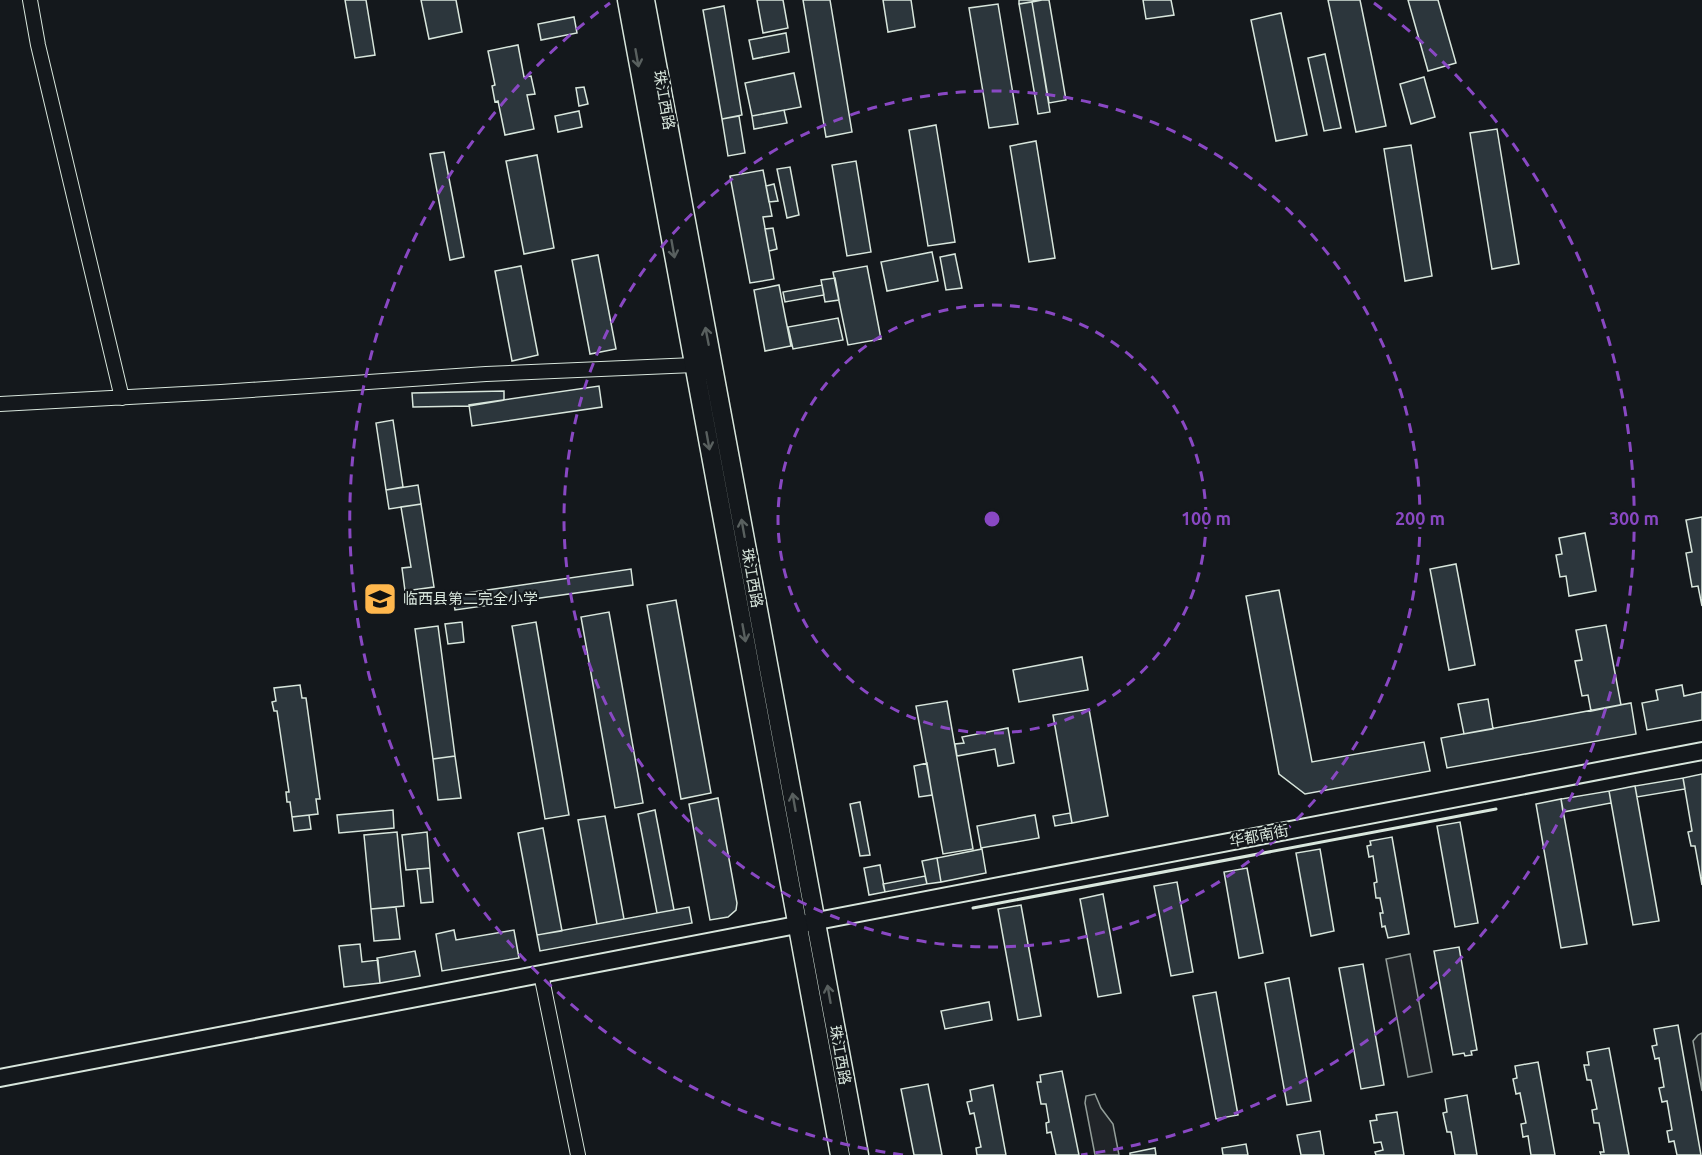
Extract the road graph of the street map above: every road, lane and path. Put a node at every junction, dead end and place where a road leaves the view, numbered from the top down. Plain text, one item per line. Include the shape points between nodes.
1 (30, 0) edge
2 (627, 0) edge
3 (645, 0) edge
4 (694, 365) junction
5 (122, 398) junction
6 (0, 404) edge
7 (1702, 751) edge
8 (806, 923) junction
9 (541, 974) junction
10 (0, 1078) edge
11 (578, 1155) edge
12 (840, 1155) edge
13 (859, 1155) edge

1 - 5 street
2 -> 4 main road, 珠江西路
8 -> 3 main road, 珠江西路
4 - 5 street
4 -> 8 main road, 珠江西路
5 - 6 street
7 - 8 street, 华都南街
8 - 9 street, 华都南街
8 - 12 main road, 珠江西路
13 -> 8 main road, 珠江西路
9 - 10 street, 华都南街
9 - 11 street

